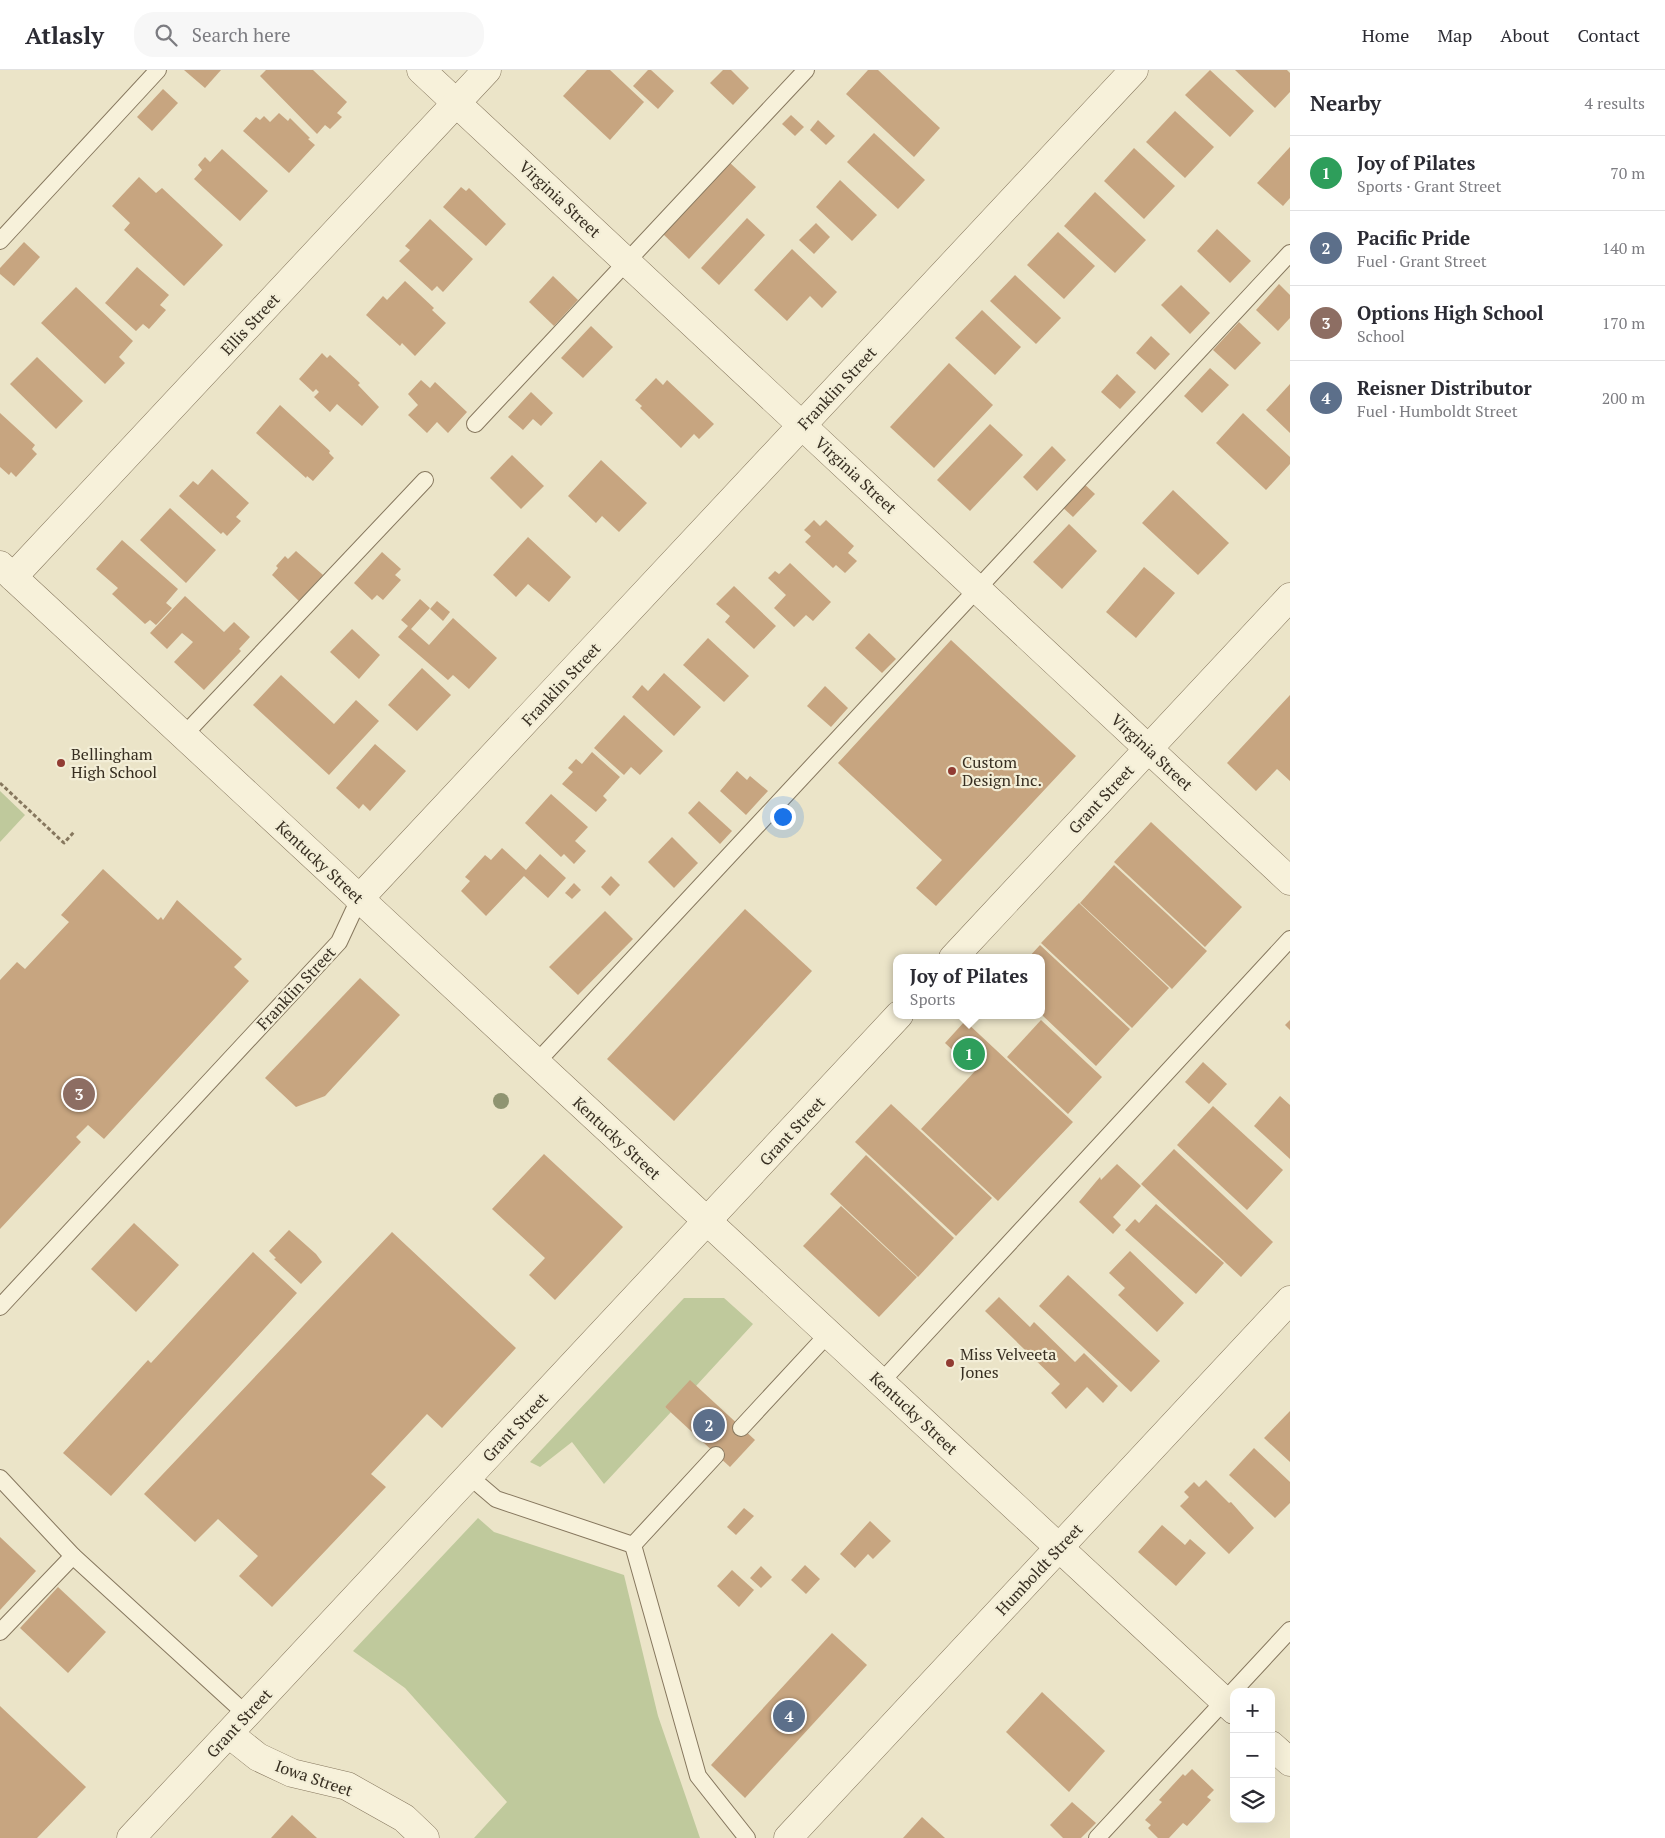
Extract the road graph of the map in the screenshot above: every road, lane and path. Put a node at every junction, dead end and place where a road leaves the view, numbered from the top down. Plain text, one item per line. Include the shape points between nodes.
1 (158, 70) edge
2 (421, 70) edge
3 (487, 70) edge
4 (806, 70) edge
5 (1134, 70) edge
6 (456, 103) junction
7 (0, 241) edge
8 (1290, 253) edge
9 (627, 262) junction
10 (475, 424) dead end
11 (802, 425) junction
12 (425, 480) dead end
13 (7, 571) edge
14 (977, 589) junction
15 (1290, 597) edge
16 (184, 735) junction
17 (1148, 749) junction
18 (0, 783) edge
19 (74, 832) dead end
20 (1290, 881) edge
21 (359, 899) junction
22 (1290, 939) edge
23 (957, 954) edge
24 (895, 1019) edge
25 (536, 1063) junction
26 (707, 1222) junction
27 (1290, 1300) edge
28 (0, 1307) edge
29 (828, 1334) junction
30 (881, 1382) junction
31 (741, 1428) dead end
32 (716, 1455) dead end
33 (469, 1476) junction
34 (0, 1478) edge
35 (633, 1545) junction
36 (1059, 1548) junction
37 (73, 1556) junction
38 (1290, 1630) edge
39 (0, 1632) edge
40 (1228, 1705) edge
41 (238, 1724) junction
42 (1275, 1749) edge
43 (1290, 1762) edge
44 (135, 1837) edge
45 (425, 1838) edge
46 (748, 1838) edge
47 (788, 1838) edge
48 (1097, 1838) edge

1 - 7 lane
2 - 6 street, Virginia Street
3 - 6 street, Ellis Street
4 - 9 lane
5 - 11 street, Franklin Street
6 - 9 street, Virginia Street
6 - 13 street, Ellis Street
8 - 14 lane
9 - 10 lane
9 - 11 street, Virginia Street
11 - 14 street, Virginia Street
11 - 21 street, Franklin Street
12 - 16 lane
13 - 16 street, Kentucky Street
14 - 17 street, Virginia Street
14 - 25 lane
15 - 17 street, Grant Street
16 - 21 street, Kentucky Street
17 - 20 street, Virginia Street
17 - 23 street, Grant Street
18 - 19 path via 64,843
21 - 25 street, Kentucky Street
21 - 28 lane, Franklin Street via 339,942
22 - 30 lane
24 - 26 street, Grant Street
25 - 26 street, Kentucky Street
26 - 29 street, Kentucky Street
26 - 33 street, Grant Street
27 - 36 street, Humboldt Street
29 - 30 street, Kentucky Street
29 - 31 lane
30 - 36 street, Kentucky Street
32 - 35 lane
33 - 35 lane via 496,1499
33 - 41 street, Grant Street
34 - 37 lane
35 - 46 lane via 698,1776
36 - 40 street, Kentucky Street
36 - 47 street, Humboldt Street
37 - 39 lane
37 - 41 lane
38 - 40 lane
40 - 48 lane
41 - 44 street, Grant Street
41 - 45 street, Iowa Street via 258,1757 292,1773 347,1786 404,1818
42 - 43 street

